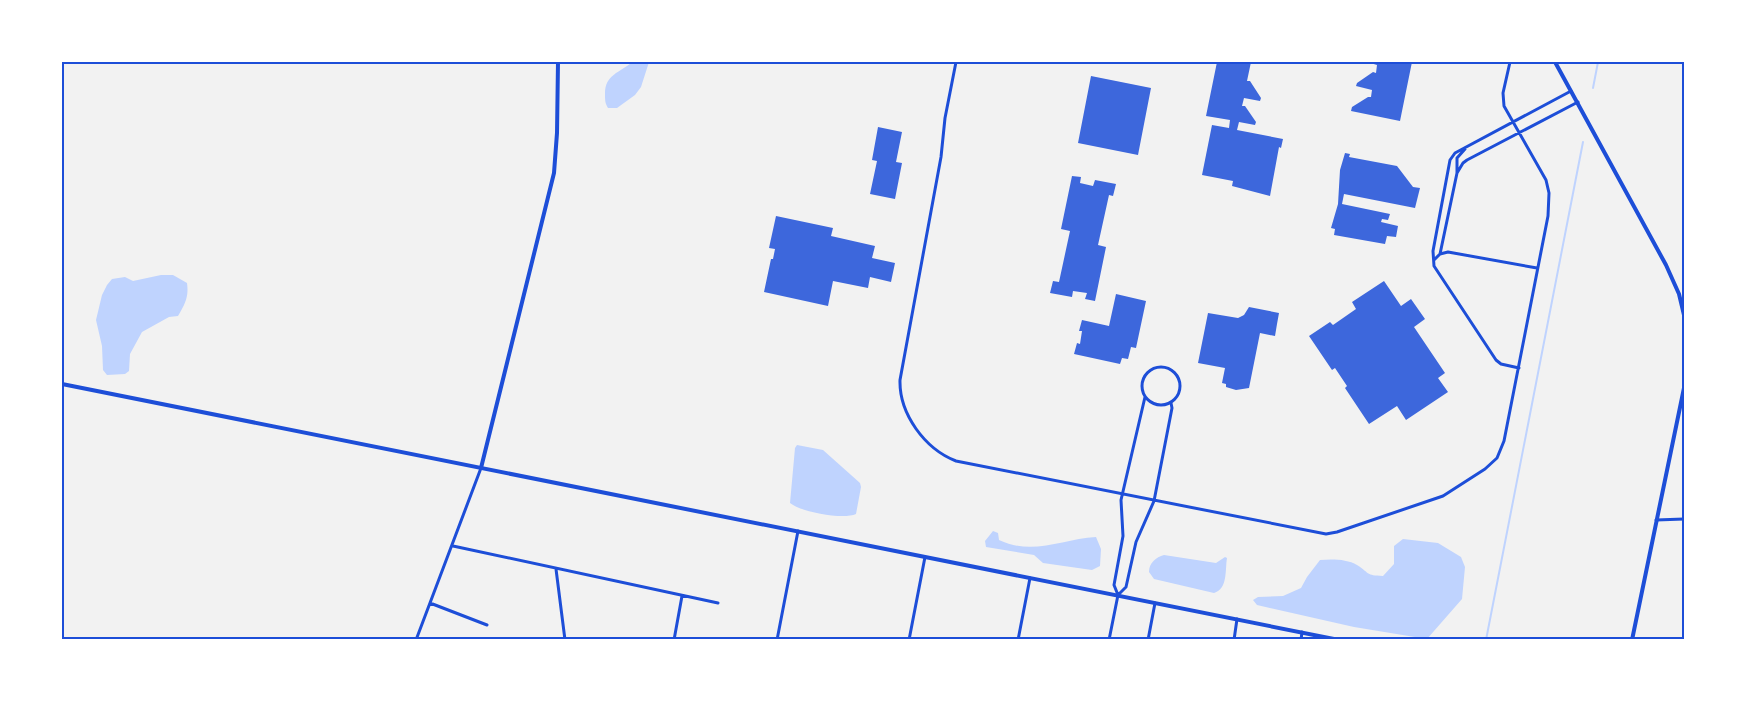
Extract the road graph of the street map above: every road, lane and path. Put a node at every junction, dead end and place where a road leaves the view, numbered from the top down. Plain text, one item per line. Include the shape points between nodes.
1 (558, 62) edge
2 (956, 62) edge
3 (1510, 62) edge
4 (1555, 62) edge
5 (1571, 91) junction
6 (1578, 102) junction
7 (1514, 122) junction
8 (1519, 132) junction
9 (1466, 147) junction
10 (1457, 173) junction
11 (1440, 254) junction
12 (1434, 260) junction
13 (1537, 268) junction
14 (1682, 293) edge
15 (1684, 315) edge
16 (1519, 368) junction
17 (62, 384) edge
18 (1684, 388) edge
19 (1145, 397) junction
20 (1171, 404) junction
21 (481, 468) junction
22 (1122, 495) junction
23 (1154, 501) junction
24 (1684, 519) edge
25 (1656, 520) junction
26 (798, 531) junction
27 (453, 546) junction
28 (925, 557) junction
29 (556, 569) junction
30 (1030, 578) junction
31 (1118, 595) junction
32 (682, 596) junction
33 (430, 603) junction
34 (718, 603) dead end
35 (1155, 603) junction
36 (1237, 619) junction
37 (487, 625) dead end
38 (1302, 632) junction
39 (416, 639) edge
40 (565, 639) edge
41 (674, 639) edge
42 (777, 639) edge
43 (909, 639) edge
44 (1018, 639) edge
45 (1109, 639) edge
46 (1148, 639) edge
47 (1234, 639) edge
48 (1301, 639) edge
49 (1339, 639) edge
50 (1632, 639) edge

1 - 21 main road via 554,173
2 - 22 street via 901,370 900,391 905,410 926,441 946,457
3 - 7 street via 1502,98
4 - 5 main road
5 - 6 main road
5 - 7 street
6 - 8 street
6 - 14 main road
7 - 8 street
7 - 9 street
8 - 10 street via 1462,163
8 - 13 street via 1546,180 1549,193
9 - 10 street via 1457,158
9 - 12 street via 1450,160 1432,251
10 - 11 street
11 - 12 street
11 - 13 street via 1448,252
12 - 16 street via 1434,266 1490,353 1501,364
13 - 16 street
14 - 15 main road
16 - 23 street via 1497,458 1443,496 1326,534
17 - 21 main road
18 - 25 main road
19 - 20 street via 1154,405
19 - 20 street via 1142,382 1147,373 1165,367 1180,380 1180,391
19 - 22 street
20 - 23 street
21 - 26 main road
21 - 27 street
22 - 23 street
22 - 31 street via 1123,536 1114,585
23 - 31 street via 1136,542 1126,587
24 - 25 street
25 - 50 main road
26 - 28 main road
26 - 42 street
27 - 29 street
27 - 33 street
28 - 30 main road
28 - 43 street
29 - 32 street
29 - 40 street
30 - 31 main road
30 - 44 street
31 - 35 main road
31 - 45 street
32 - 34 street
32 - 41 street
33 - 37 street
33 - 39 street
35 - 36 main road
35 - 46 street
36 - 38 main road
36 - 47 street
38 - 48 street
38 - 49 main road

